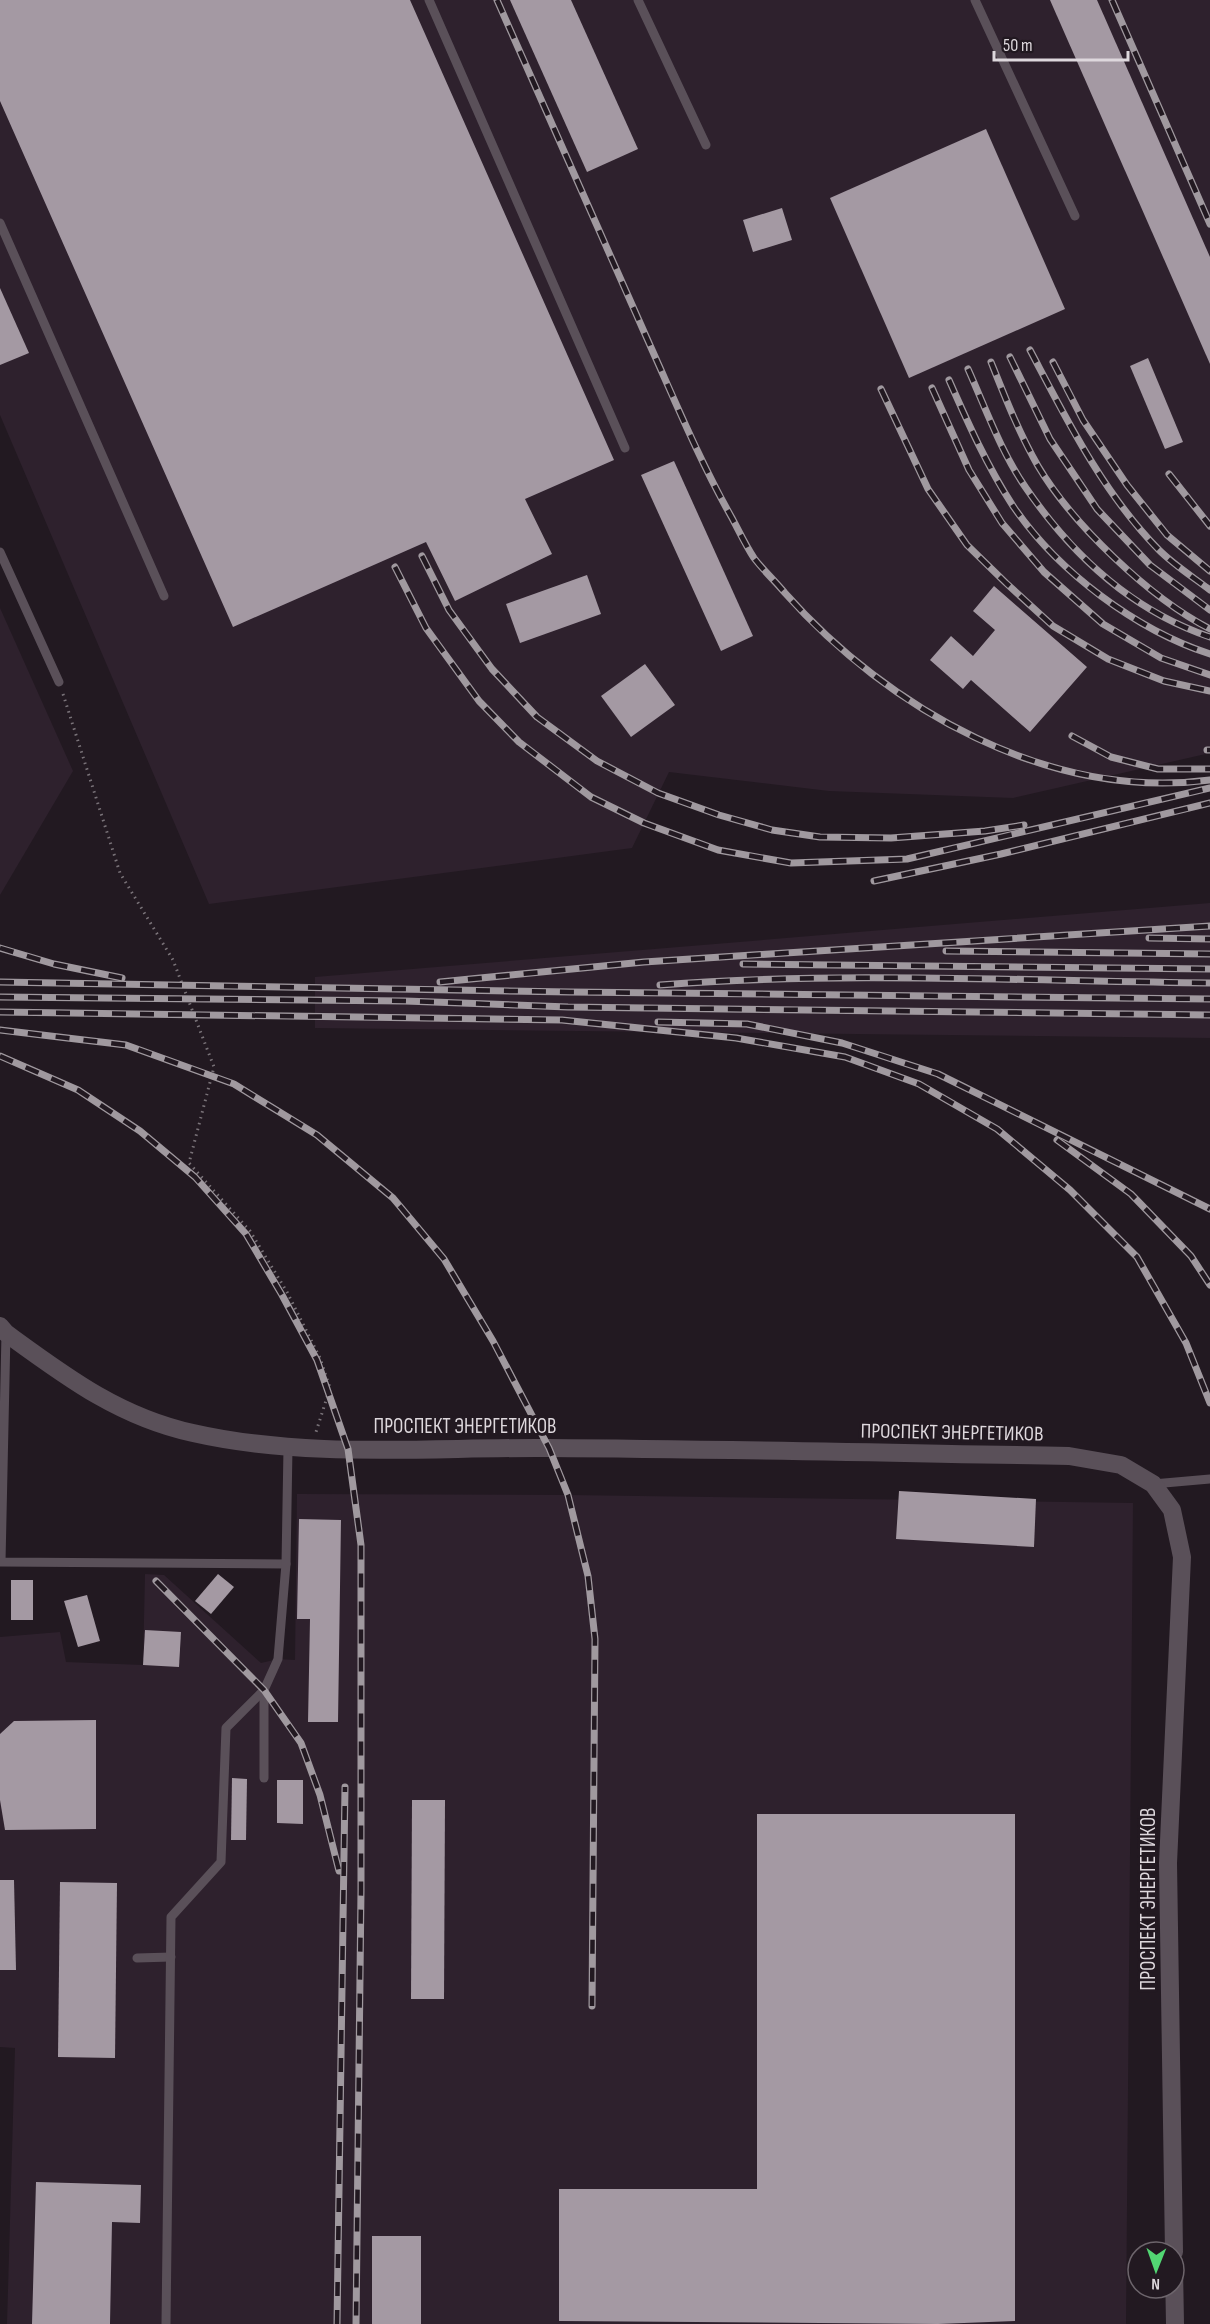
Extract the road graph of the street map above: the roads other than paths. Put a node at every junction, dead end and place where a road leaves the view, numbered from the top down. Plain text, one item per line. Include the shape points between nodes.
1 (429, 0) edge
2 (638, 0) edge
3 (975, 0) edge
4 (706, 145) dead end
5 (1075, 216) dead end
6 (0, 223) edge
7 (625, 448) dead end
8 (0, 552) edge
9 (164, 596) dead end
10 (59, 682) road end
11 (3, 1330) edge
12 (288, 1448) junction
13 (1210, 1479) edge
14 (1153, 1484) junction
15 (1, 1562) edge
16 (286, 1564) junction
17 (264, 1690) junction
18 (264, 1778) dead end
19 (171, 1957) junction
20 (137, 1958) dead end
21 (1174, 2240) edge
22 (1175, 2300) edge
23 (166, 2324) edge
24 (1175, 2324) edge

1 - 7 lane
2 - 4 lane
3 - 5 lane
6 - 9 lane
8 - 10 lane
11 - 12 street, ПРОСПЕКТ ЭНЕРГЕТИКОВ via 76,1385 133,1415 192,1433
11 - 15 lane
12 - 14 street, ПРОСПЕКТ ЭНЕРГЕТИКОВ via 1069,1456 1121,1465
12 - 16 lane
13 - 14 lane
14 - 21 street, ПРОСПЕКТ ЭНЕРГЕТИКОВ via 1172,1510 1182,1557 1168,1863
15 - 16 lane
16 - 17 lane via 278,1659
17 - 18 lane
17 - 19 lane via 226,1728 221,1862 171,1917
19 - 20 lane
19 - 23 lane
22 - 24 street

